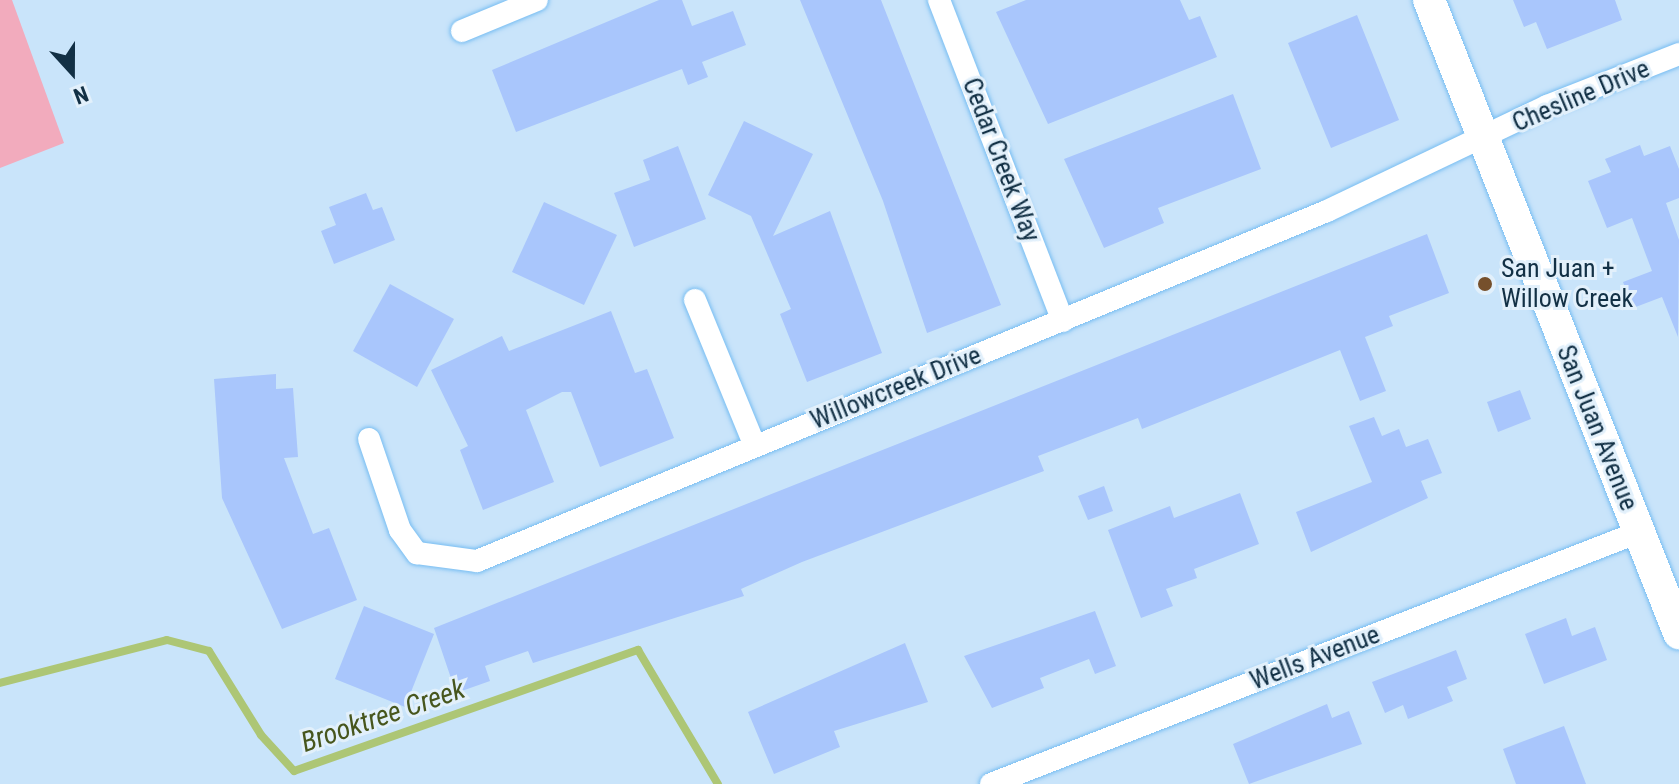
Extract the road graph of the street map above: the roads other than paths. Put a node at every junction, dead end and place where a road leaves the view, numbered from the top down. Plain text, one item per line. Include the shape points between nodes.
1 (537, 0) edge
2 (939, 0) edge
3 (1429, 0) edge
4 (462, 31) dead end
5 (1679, 54) edge
6 (1485, 140) junction
7 (695, 300) dead end
8 (1063, 321) junction
9 (369, 439) dead end
10 (754, 444) junction
11 (1639, 532) junction
12 (1679, 633) edge
13 (991, 784) edge

1 - 4 street
2 - 8 street, Cedar Creek Way
3 - 6 main road, San Juan Avenue
5 - 6 street, Chesline Drive
6 - 8 street, Willowcreek Drive
6 - 11 main road, San Juan Avenue
7 - 10 street
8 - 10 street, Willowcreek Drive
9 - 10 street, Willowcreek Drive via 400,530 417,553 457,564
11 - 12 main road, San Juan Avenue
11 - 13 street, Wells Avenue

